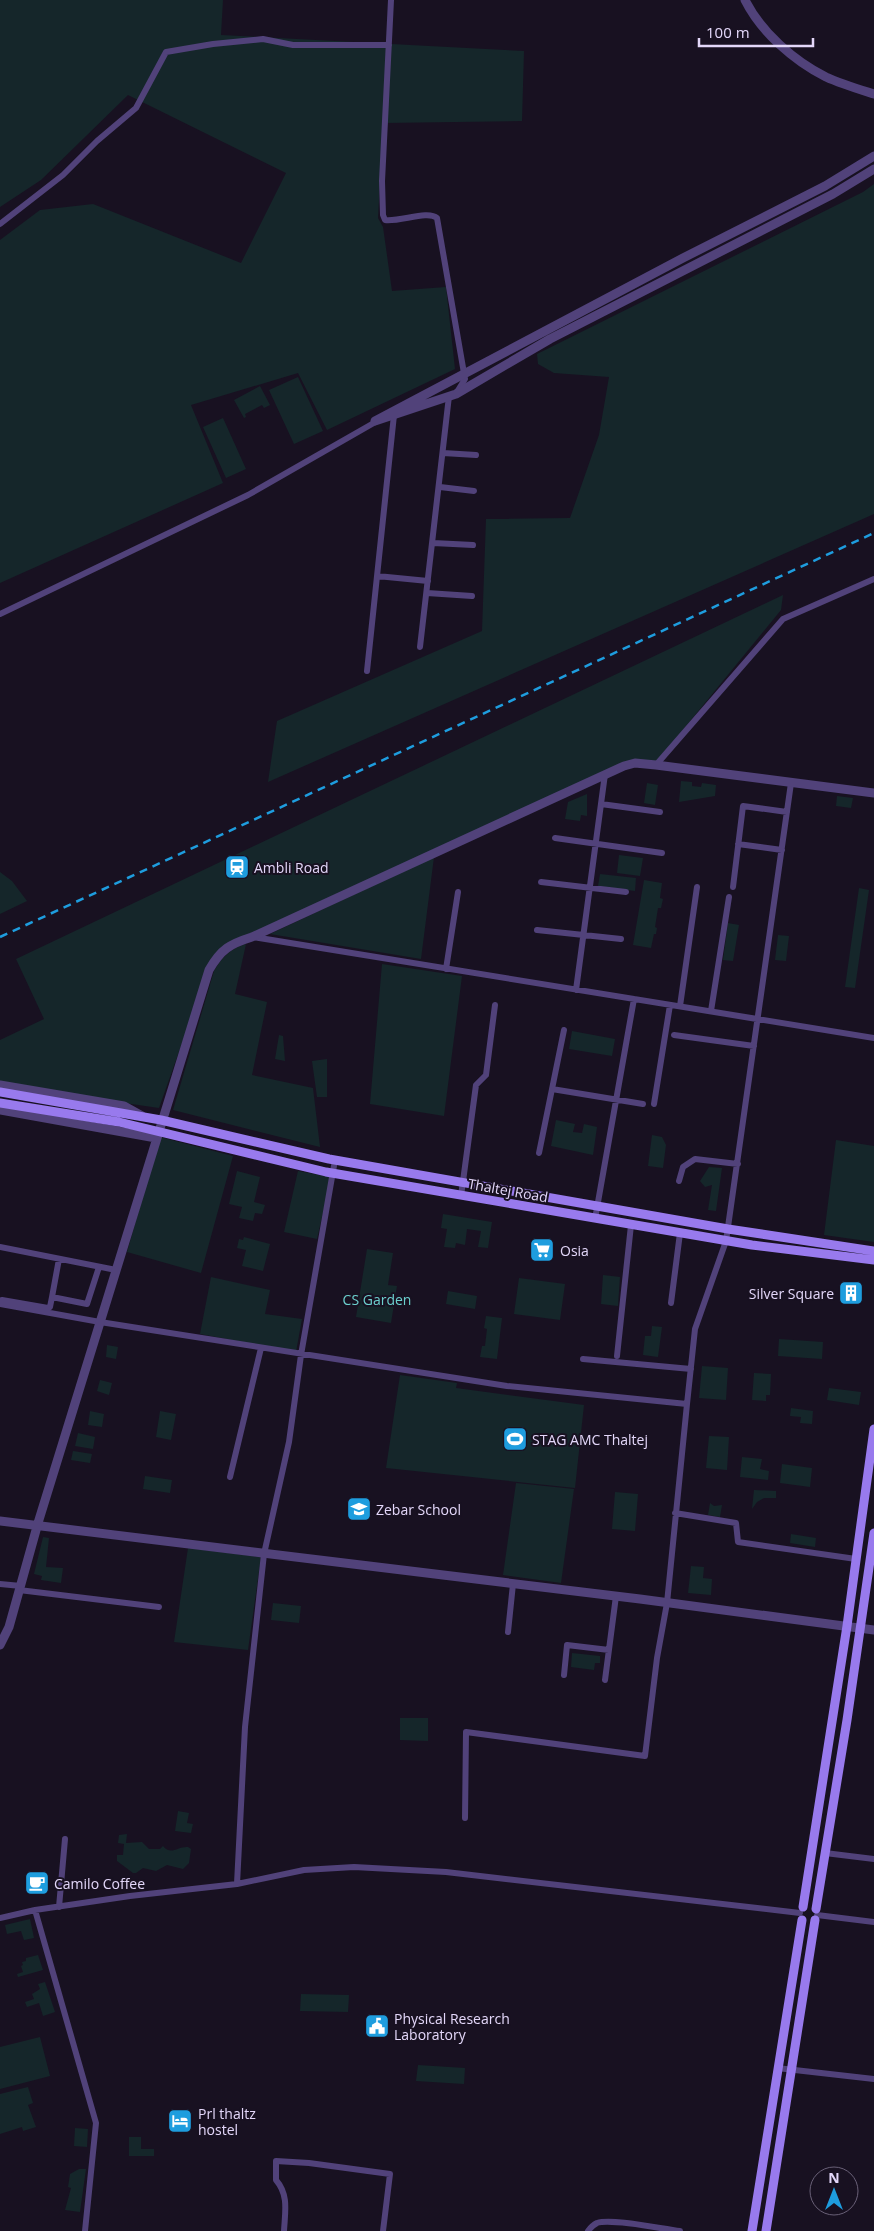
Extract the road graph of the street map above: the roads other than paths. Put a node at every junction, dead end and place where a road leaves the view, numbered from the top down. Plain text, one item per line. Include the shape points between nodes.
1 (391, 0) edge
2 (745, 0) edge
3 (389, 45) junction
4 (874, 94) edge
5 (874, 156) edge
6 (874, 169) edge
7 (825, 186) junction
8 (833, 194) junction
9 (0, 224) edge
10 (683, 258) junction
11 (689, 268) junction
12 (464, 374) junction
13 (453, 395) junction
14 (394, 415) junction
15 (375, 421) junction
16 (443, 454) junction
17 (476, 456) dead end
18 (440, 487) junction
19 (474, 491) dead end
20 (433, 543) junction
21 (472, 545) dead end
22 (377, 576) junction
23 (874, 579) edge
24 (428, 581) junction
25 (427, 593) junction
26 (472, 596) dead end
27 (0, 614) edge
28 (420, 647) dead end
29 (367, 671) dead end
30 (656, 765) junction
31 (606, 774) junction
32 (791, 783) junction
33 (874, 793) edge
34 (601, 804) junction
35 (660, 812) dead end
36 (787, 812) junction
37 (555, 838) dead end
38 (596, 844) junction
39 (738, 844) junction
40 (782, 850) junction
41 (662, 853) dead end
42 (541, 882) dead end
43 (697, 887) dead end
44 (733, 887) dead end
45 (590, 888) junction
46 (458, 892) dead end
47 (626, 892) dead end
48 (729, 897) dead end
49 (538, 930) dead end
50 (583, 934) junction
51 (252, 937) junction
52 (621, 939) dead end
53 (446, 969) junction
54 (576, 990) junction
55 (634, 999) junction
56 (670, 1004) junction
57 (495, 1005) dead end
58 (680, 1006) junction
59 (711, 1011) junction
60 (758, 1019) junction
61 (564, 1030) dead end
62 (674, 1035) dead end
63 (874, 1038) edge
64 (754, 1046) junction
65 (0, 1084) edge
66 (552, 1089) junction
67 (0, 1092) edge
68 (615, 1099) junction
69 (0, 1103) edge
70 (643, 1104) dead end
71 (654, 1104) dead end
72 (0, 1110) edge
73 (142, 1116) junction
74 (161, 1120) junction
75 (157, 1135) junction
76 (538, 1153) dead end
77 (335, 1160) junction
78 (738, 1164) junction
79 (332, 1173) junction
80 (679, 1181) dead end
81 (462, 1182) junction
82 (461, 1196) junction
83 (596, 1206) junction
84 (594, 1218) junction
85 (631, 1225) junction
86 (728, 1229) junction
87 (680, 1233) junction
88 (726, 1241) junction
89 (0, 1247) edge
90 (874, 1251) edge
91 (59, 1259) junction
92 (874, 1260) edge
93 (100, 1267) junction
94 (116, 1270) junction
95 (52, 1296) junction
96 (0, 1300) edge
97 (671, 1303) dead end
98 (0, 1304) edge
99 (100, 1322) junction
100 (261, 1348) junction
101 (301, 1355) junction
102 (617, 1356) dead end
103 (583, 1359) dead end
104 (691, 1369) junction
105 (687, 1404) junction
106 (874, 1429) edge
107 (230, 1477) dead end
108 (675, 1513) junction
109 (0, 1521) edge
110 (36, 1527) junction
111 (874, 1533) edge
112 (264, 1554) junction
113 (856, 1559) junction
114 (0, 1584) edge
115 (513, 1584) junction
116 (20, 1588) junction
117 (616, 1596) junction
118 (667, 1603) junction
119 (159, 1607) dead end
120 (847, 1626) junction
121 (861, 1628) junction
122 (874, 1630) edge
123 (508, 1632) dead end
124 (0, 1645) edge
125 (609, 1650) junction
126 (564, 1674) dead end
127 (605, 1680) dead end
128 (465, 1818) dead end
129 (65, 1839) dead end
130 (825, 1853) junction
131 (874, 1859) edge
132 (236, 1884) junction
133 (59, 1907) junction
134 (35, 1910) junction
135 (802, 1913) junction
136 (816, 1915) junction
137 (0, 1918) edge
138 (874, 1922) edge
139 (778, 2068) junction
140 (791, 2070) junction
141 (874, 2079) edge
142 (85, 2231) edge
143 (284, 2231) edge
144 (383, 2231) edge
145 (588, 2231) edge
146 (680, 2231) edge
147 (752, 2231) edge
148 (766, 2231) edge

1 - 3 street
2 - 4 street via 751,13 785,50 826,77
3 - 9 street via 293,45 263,40 166,52 136,108 63,175
3 - 12 street via 383,215 391,221 426,214 438,218
5 - 7 street
6 - 8 street
7 - 8 street
7 - 10 street
8 - 11 street
10 - 11 street
10 - 12 street
11 - 13 street via 550,339
12 - 13 street via 465,379
12 - 15 street
13 - 14 street
13 - 15 street
13 - 16 street
14 - 15 street
14 - 22 street
15 - 27 street via 248,495
16 - 17 street
16 - 18 street
18 - 19 street
18 - 20 street
20 - 21 street
20 - 24 street
22 - 24 street
22 - 29 street
23 - 30 street via 783,619
24 - 25 street
25 - 26 street
25 - 28 street
30 - 31 street via 635,763
30 - 32 street
31 - 34 street
31 - 51 street
32 - 33 street
32 - 36 street
34 - 35 street
34 - 38 street
36 - 39 street via 743,806
36 - 40 street
37 - 38 street
38 - 41 street
38 - 45 street
39 - 40 street
39 - 44 street
40 - 60 street
42 - 45 street
43 - 58 street
45 - 47 street
45 - 50 street
46 - 53 street
48 - 59 street
49 - 50 street
50 - 52 street
50 - 54 street
51 - 53 street
51 - 74 street via 233,943 219,954 209,970
53 - 54 street
54 - 55 street
55 - 56 street
55 - 68 street
56 - 58 street
56 - 71 street
57 - 81 street via 486,1075 476,1085
58 - 59 street
59 - 60 street
60 - 63 street
60 - 64 street
61 - 66 street
62 - 64 street
64 - 78 street
65 - 73 street via 124,1106
66 - 68 street
66 - 76 street
67 - 73 main road, Thaltej Road
68 - 70 street
68 - 83 street
69 - 75 main road, Thaltej Road via 119,1122 142,1127
72 - 75 street
73 - 74 main road, Thaltej Road
74 - 75 street
74 - 77 main road, Thaltej Road
75 - 79 main road, Thaltej Road
75 - 94 street
77 - 79 street
77 - 81 main road, Thaltej Road
78 - 80 street via 695,1159 683,1167
78 - 86 street
79 - 82 main road, Thaltej Road
79 - 101 street
81 - 82 street
81 - 83 main road, Thaltej Road
82 - 84 main road, Thaltej Road
83 - 84 street
83 - 86 main road, Thaltej Road
84 - 85 main road, Thaltej Road
85 - 87 main road, Thaltej Road
85 - 102 street
86 - 88 street
86 - 90 main road, Thaltej Road
87 - 88 main road, Thaltej Road
87 - 97 street
88 - 92 main road, Thaltej Road
88 - 104 street via 695,1329
89 - 91 street
91 - 93 street
91 - 95 street
93 - 94 street
93 - 95 street via 87,1304
94 - 99 street
95 - 96 street via 48,1308
98 - 99 street
99 - 100 street
99 - 110 street
100 - 101 street
100 - 107 street
101 - 105 street via 508,1386
101 - 112 street via 289,1442
103 - 104 street
104 - 105 street
105 - 108 street
106 - 113 main road
108 - 113 street via 736,1523 738,1542
108 - 118 street
109 - 110 street
110 - 112 street
110 - 116 street
111 - 121 main road
112 - 115 street
112 - 132 street via 245,1727
113 - 120 main road
114 - 116 street
115 - 117 street
115 - 123 street
116 - 119 street
116 - 124 street via 9,1627
117 - 118 street
117 - 125 street
118 - 120 street
118 - 128 street via 656,1658 645,1756 466,1732
120 - 121 street
120 - 135 main road
121 - 122 street
121 - 130 main road
125 - 126 street via 567,1645
125 - 127 street
129 - 133 street
130 - 131 street
130 - 136 main road
132 - 133 street
132 - 135 street via 304,1870 354,1867 446,1872
133 - 134 street
134 - 137 street
134 - 142 street via 96,2123
135 - 136 main road via 809,1906
135 - 136 main road via 807,1922
135 - 139 main road
136 - 138 street
136 - 140 main road
139 - 140 street
139 - 147 main road
140 - 141 street
140 - 148 main road
143 - 144 street via 286,2204 283,2189 276,2180 276,2161 390,2174
145 - 146 street via 598,2222 615,2222

